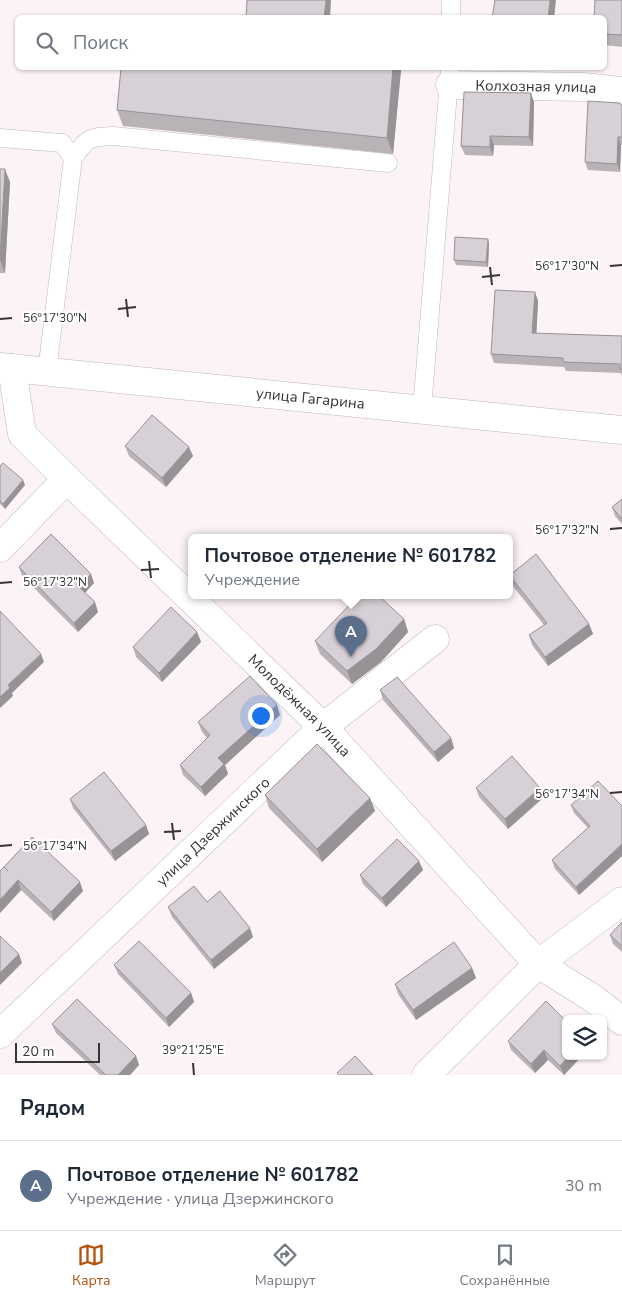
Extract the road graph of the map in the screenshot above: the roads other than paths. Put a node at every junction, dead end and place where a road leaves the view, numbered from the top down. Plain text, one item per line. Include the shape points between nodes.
1 (452, 0) edge
2 (451, 15) edge
3 (450, 76) edge
4 (622, 91) edge
5 (0, 138) edge
6 (73, 158) junction
7 (388, 163) dead end
8 (6, 368) edge
9 (47, 372) junction
10 (422, 409) junction
11 (622, 430) edge
12 (66, 479) junction
13 (0, 548) edge
14 (188, 597) edge
15 (190, 599) edge
16 (435, 639) dead end
17 (323, 727) junction
18 (622, 901) edge
19 (538, 964) junction
20 (622, 1020) edge
21 (0, 1034) edge
22 (426, 1075) edge

1 - 2 lane
3 - 4 street, Колхозная улица
3 - 10 lane
5 - 6 lane via 62,143
6 - 7 lane via 86,140 113,136
6 - 9 lane
8 - 9 street, улица Гагарина
8 - 12 street, Молодёжная улица via 22,434
9 - 10 street, улица Гагарина
10 - 11 street, улица Гагарина
12 - 13 street
12 - 14 street, Молодёжная улица
15 - 17 street, Молодёжная улица
16 - 17 street, улица Дзержинского
17 - 19 street, Молодёжная улица
17 - 21 street, улица Дзержинского
18 - 19 street
19 - 20 street, Молодёжная улица
19 - 22 street

